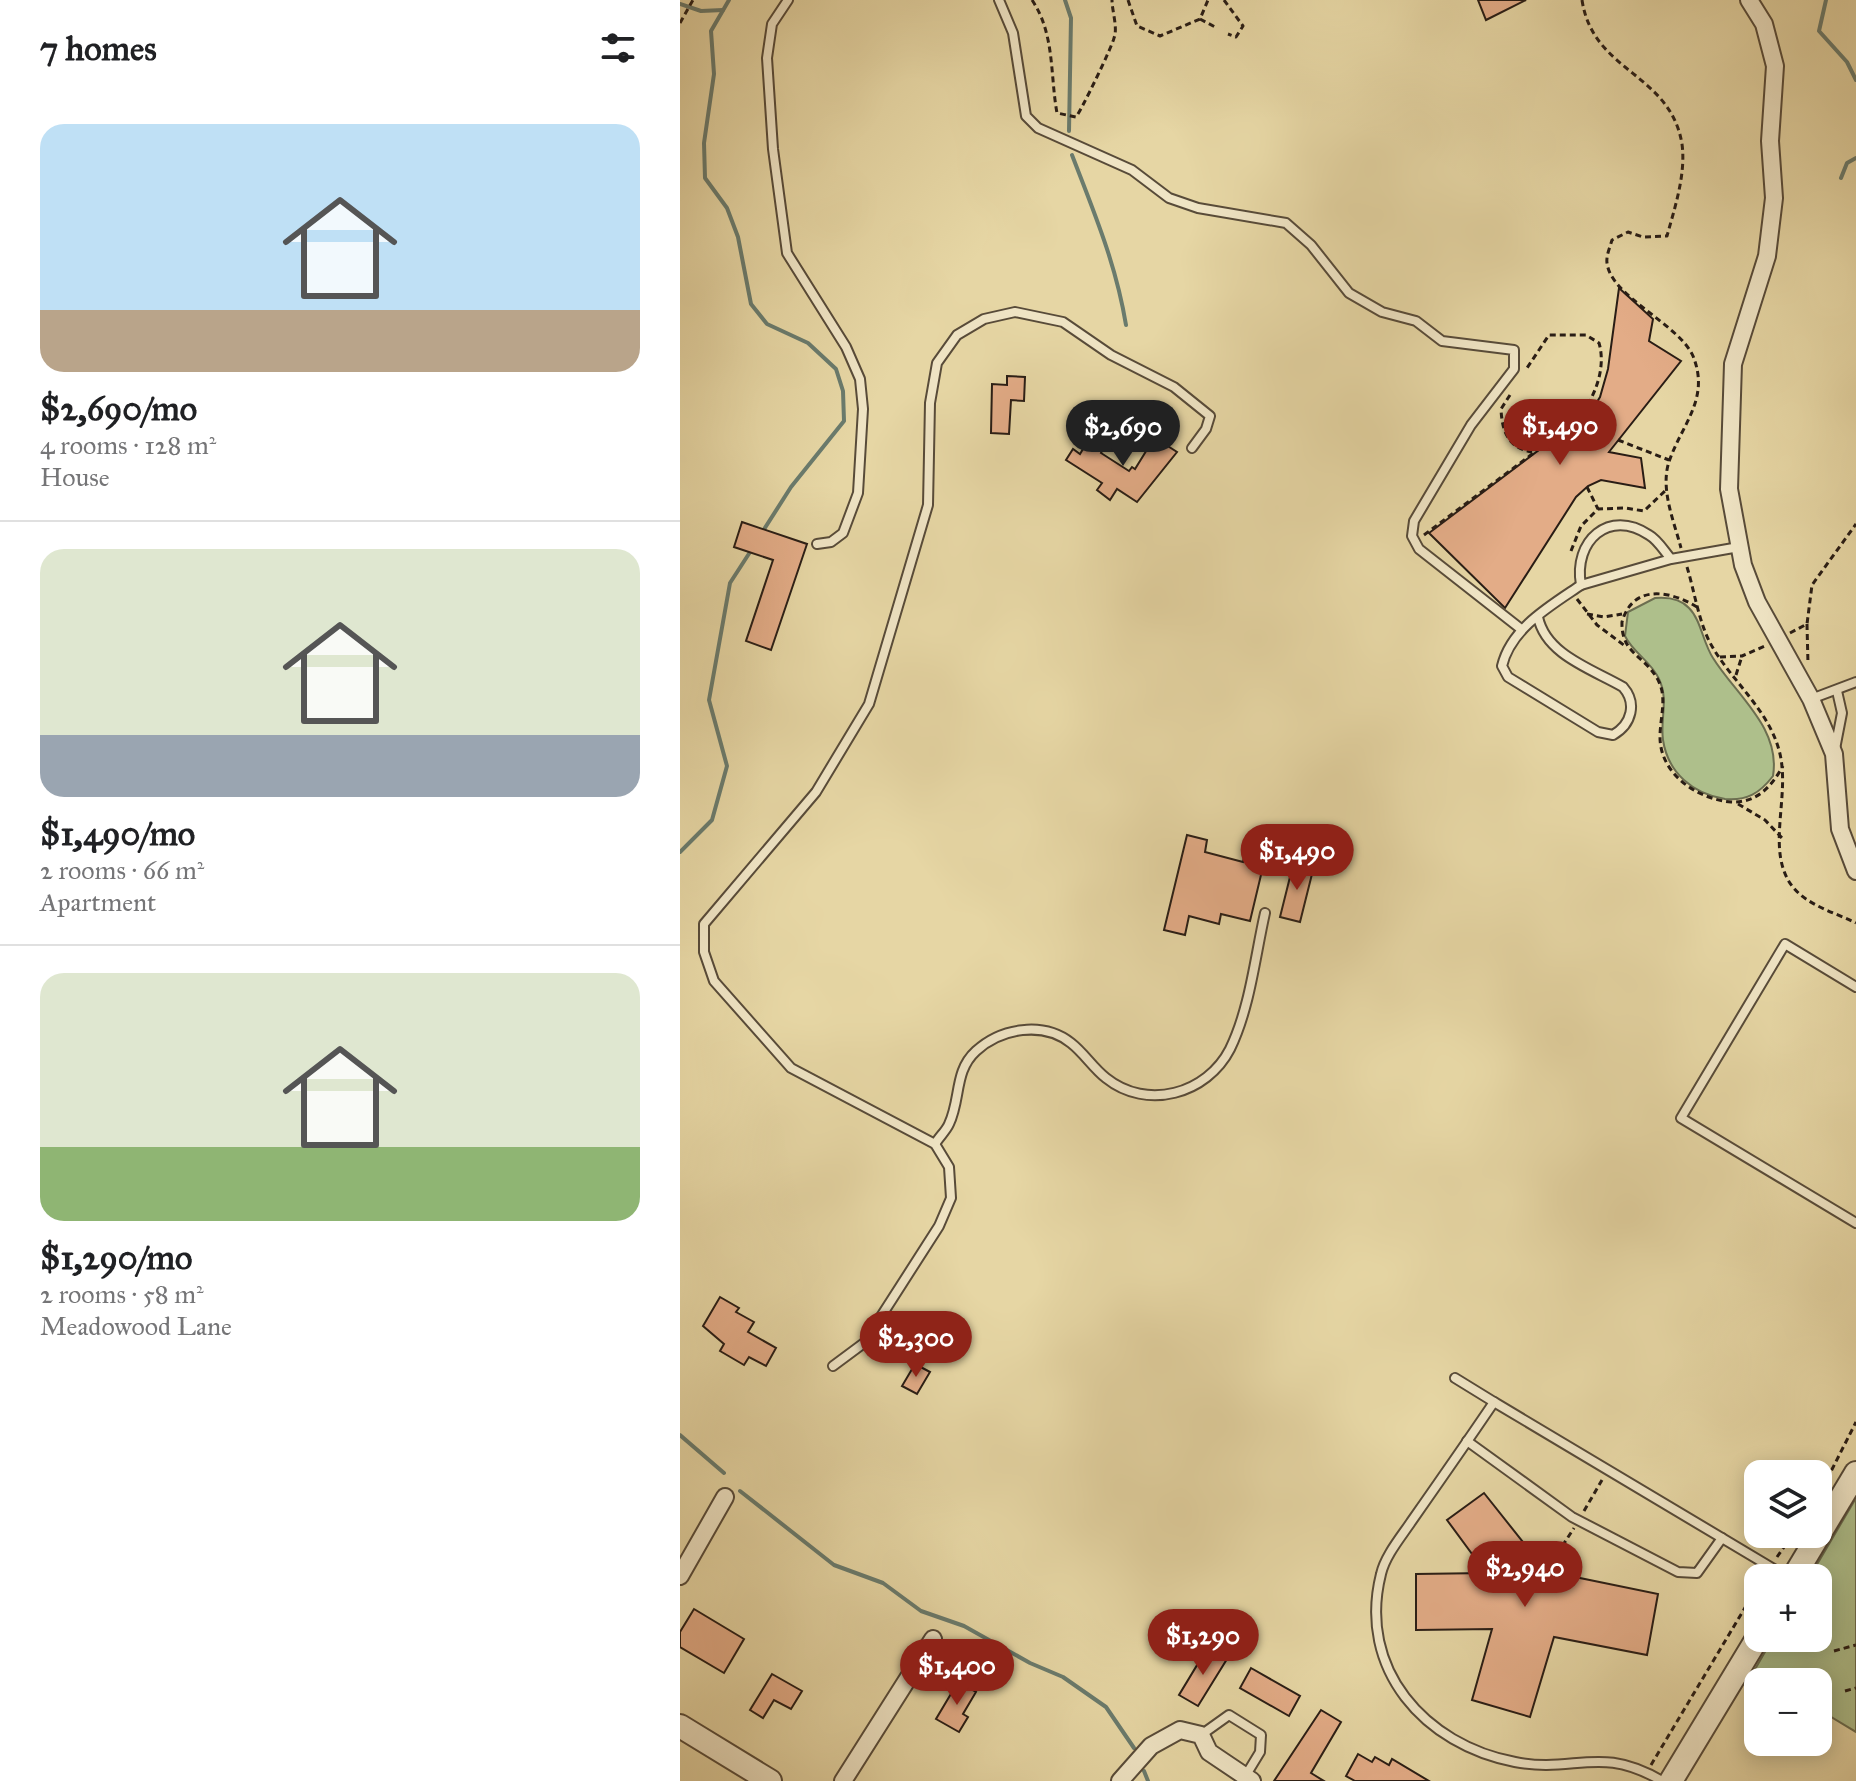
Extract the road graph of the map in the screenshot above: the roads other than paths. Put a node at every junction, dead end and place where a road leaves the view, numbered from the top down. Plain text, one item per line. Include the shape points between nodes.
1 (788, 0) edge
2 (999, 0) edge
3 (1749, 0) edge
4 (1192, 448) dead end
5 (817, 544) dead end
6 (1739, 547) junction
7 (1671, 559) junction
8 (1581, 585) junction
9 (1538, 617) junction
10 (1521, 629) junction
11 (1856, 682) edge
12 (1837, 691) junction
13 (1811, 699) junction
14 (1834, 754) junction
15 (1856, 871) edge
16 (1265, 913) dead end
17 (1856, 987) edge
18 (935, 1144) junction
19 (1856, 1223) edge
20 (833, 1366) dead end
21 (1455, 1378) dead end
22 (1494, 1402) junction
23 (1467, 1441) junction
24 (1856, 1473) edge
25 (725, 1497) dead end
26 (1722, 1538) junction
27 (1767, 1564) edge
28 (1801, 1564) edge
29 (680, 1576) edge
30 (933, 1639) dead end
31 (1749, 1652) edge
32 (680, 1726) edge
33 (1201, 1735) junction
34 (1249, 1778) edge
35 (770, 1781) edge
36 (843, 1781) edge
37 (1120, 1781) edge
38 (1662, 1781) edge
39 (1671, 1781) edge

1 - 5 lane via 772,24 767,58 787,253 846,347 860,379 863,409 858,493 843,533
2 - 10 lane via 1013,33 1026,116 1038,128 1132,170 1169,198 1286,223 1349,293 1382,312 1416,321 1442,341 1514,350 1514,369 1471,425 1414,521 1412,536 1419,549
3 - 6 street via 1764,24 1775,66 1770,141 1774,198 1767,256 1733,364 1729,489
4 - 18 lane via 1210,416 1174,387 1111,355 1063,322 1015,312 984,319 957,335 937,363 930,403 928,505 869,704 816,792 704,924 704,952 714,981 791,1068
6 - 7 lane
6 - 13 street via 1757,602
7 - 8 lane
7 - 8 lane via 1651,536 1615,524 1588,539 1578,571
8 - 9 lane
9 - 10 lane
9 - 10 lane via 1553,647 1623,687 1631,697 1632,710 1623,729 1613,735 1598,732 1508,677 1502,666 1506,651
11 - 12 lane
12 - 13 lane
12 - 14 lane via 1842,713
13 - 14 street
14 - 15 street via 1840,829
16 - 18 lane via 1238,1028 1216,1069 1196,1086 1177,1094 1139,1094 1107,1079 1057,1035 1024,1029 977,1049 964,1064 949,1123
17 - 19 lane via 1785,944 1681,1118
18 - 20 lane via 949,1167 951,1198 939,1226 864,1343
21 - 22 lane
22 - 23 lane
22 - 26 lane
23 - 26 lane via 1579,1521 1678,1572 1697,1573
23 - 38 lane via 1381,1572 1378,1646 1396,1686 1438,1731 1473,1752 1518,1763 1606,1760 1631,1764
24 - 28 street
25 - 29 street
26 - 27 lane
30 - 36 street
31 - 39 street
32 - 35 street
33 - 34 street via 1209,1752
33 - 34 lane via 1229,1715 1261,1735
33 - 37 street via 1180,1730 1151,1746

